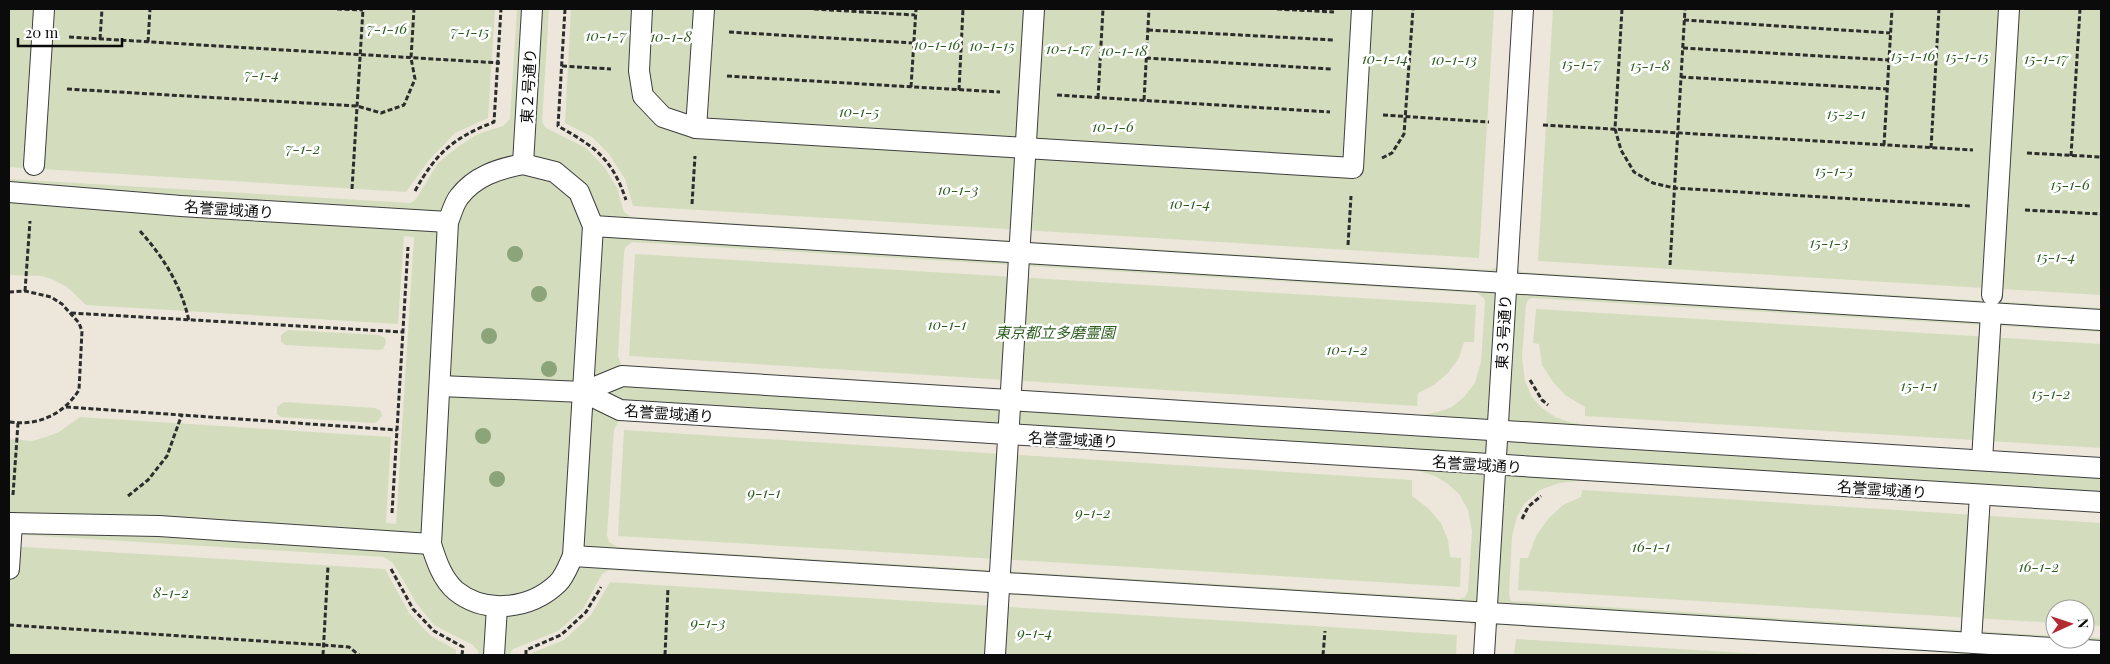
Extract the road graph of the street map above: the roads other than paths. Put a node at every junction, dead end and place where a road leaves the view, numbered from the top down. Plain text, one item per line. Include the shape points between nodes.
1 (44, 9) edge
2 (532, 9) edge
3 (642, 9) edge
4 (704, 9) edge
5 (1034, 9) edge
6 (1523, 9) edge
7 (2009, 9) edge
8 (1362, 11) edge
9 (696, 128) junction
10 (1025, 147) junction
11 (523, 164) junction
12 (34, 165) dead end
13 (9, 192) edge
14 (448, 222) junction
15 (593, 226) junction
16 (1018, 253) junction
17 (1506, 283) junction
18 (1991, 304) junction
19 (2101, 320) edge
20 (440, 386) junction
21 (583, 392) junction
22 (1009, 401) junction
23 (1498, 430) junction
24 (1008, 435) junction
25 (1982, 460) junction
26 (1496, 465) junction
27 (2101, 468) edge
28 (1980, 495) junction
29 (2101, 502) edge
30 (10, 523) edge
31 (431, 544) junction
32 (573, 556) junction
33 (9, 569) edge
34 (999, 582) junction
35 (497, 607) junction
36 (1487, 612) junction
37 (1971, 642) junction
38 (2101, 650) edge
39 (494, 655) edge
40 (995, 655) edge
41 (1484, 655) edge

1 - 12 lane
2 - 11 lane, 東２号通り
3 - 9 lane via 639,71 643,96 664,117
4 - 9 lane
5 - 10 lane
6 - 17 lane, 東３号通り
7 - 18 lane
8 - 10 lane via 1353,168
9 - 10 lane
10 - 16 lane
11 - 14 lane via 498,169 477,180 458,198
11 - 15 lane via 555,172 579,192
13 - 14 lane, 名誉霊域通り
14 - 20 lane
15 - 16 lane
15 - 21 lane
16 - 17 lane
16 - 22 lane
17 - 18 lane
17 - 23 lane, 東３号通り
18 - 19 lane
18 - 25 lane
20 - 21 lane
20 - 31 lane
21 - 22 lane via 622,376
21 - 24 lane, 名誉霊域通り via 620,410
21 - 32 lane
22 - 23 lane
22 - 24 lane
23 - 25 lane
23 - 26 lane, 東３号通り
24 - 26 lane, 名誉霊域通り
24 - 34 lane
25 - 27 lane
26 - 28 lane, 名誉霊域通り
26 - 36 lane, 東３号通り
28 - 29 lane, 名誉霊域通り
28 - 37 lane
30 - 31 lane via 159,526
30 - 33 lane
31 - 35 lane via 440,570 455,590 476,602
32 - 34 lane
32 - 35 lane via 559,582 541,597
34 - 36 lane
34 - 40 lane
35 - 39 lane
36 - 37 lane
36 - 41 lane, 東３号通り
37 - 38 lane

